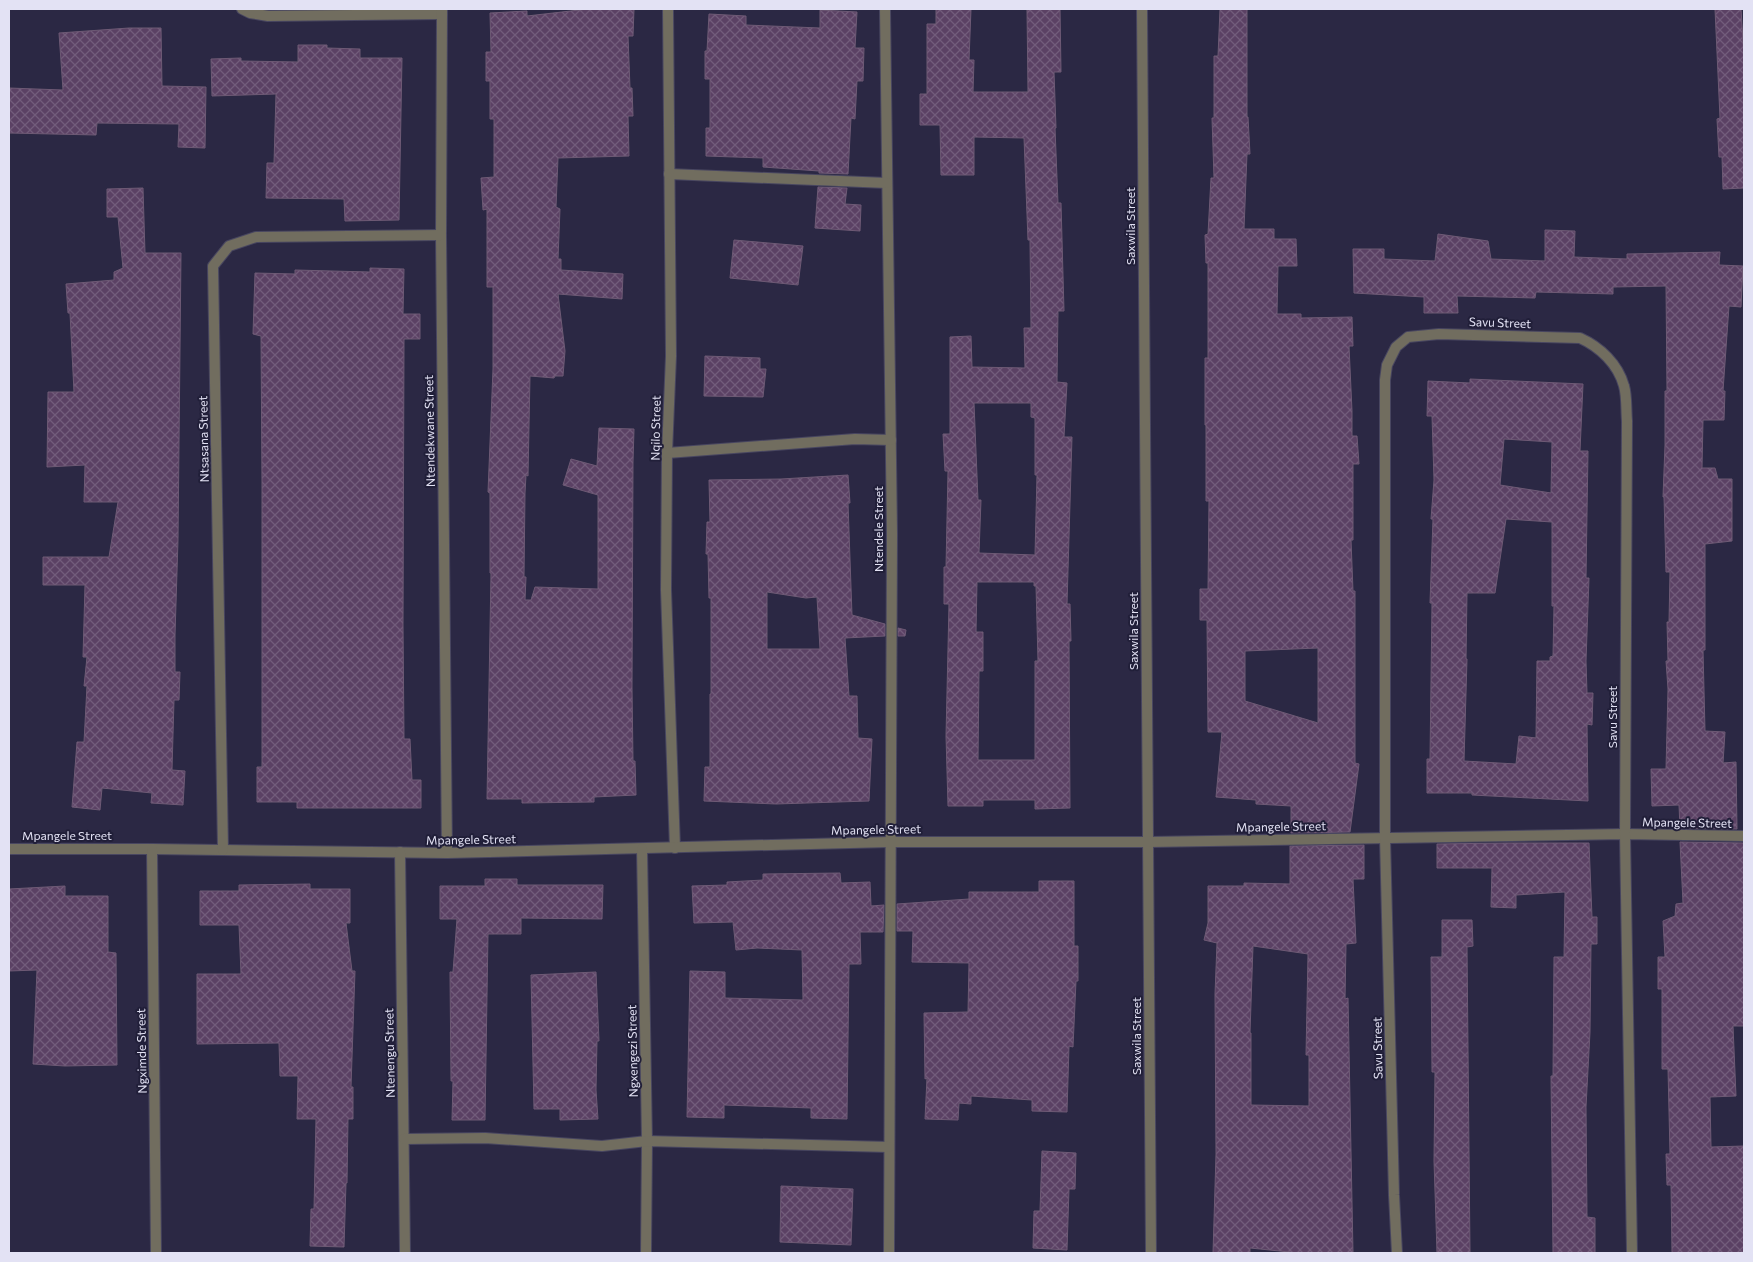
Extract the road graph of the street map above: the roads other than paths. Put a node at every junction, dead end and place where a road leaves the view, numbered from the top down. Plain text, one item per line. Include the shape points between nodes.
1 (242, 9) edge
2 (668, 9) edge
3 (885, 9) edge
4 (1142, 9) edge
5 (442, 12) edge
6 (669, 174) junction
7 (887, 183) junction
8 (441, 236) junction
9 (890, 440) junction
10 (667, 453) junction
11 (1625, 834) junction
12 (1744, 836) edge
13 (1385, 838) junction
14 (890, 842) junction
15 (1148, 842) junction
16 (675, 848) junction
17 (9, 849) edge
18 (152, 849) junction
19 (642, 849) junction
20 (223, 850) junction
21 (400, 852) junction
22 (447, 853) junction
23 (404, 1139) junction
24 (647, 1141) junction
25 (889, 1146) junction
26 (156, 1253) edge
27 (405, 1253) edge
28 (646, 1253) edge
29 (889, 1253) edge
30 (1151, 1253) edge
31 (1397, 1253) edge
32 (1632, 1253) edge

1 - 5 street via 268,16
2 - 6 street, Nqilo Street
3 - 7 street, Ntendele Street
4 - 15 street, Saxwila Street
5 - 8 street, Ntendekwane Street
6 - 7 street
6 - 10 street, Nqilo Street via 671,356
7 - 9 street, Ntendele Street
8 - 20 street, Ntsasana Street via 256,237 229,246 213,266
8 - 22 street, Ntendekwane Street
9 - 10 street via 855,439
9 - 14 street, Ntendele Street
10 - 16 street, Nqilo Street via 666,590
11 - 12 street, Mpangele Street
11 - 13 street, Mpangele Street
11 - 13 street, Savu Street via 1628,421 1624,386 1613,364 1592,343 1580,338 1439,334 1408,337 1396,347 1387,365 1385,380
11 - 32 street, Savu Street
13 - 15 street, Mpangele Street
13 - 31 street, Savu Street
14 - 15 street, Mpangele Street
14 - 16 street, Mpangele Street
14 - 25 street, Ntendele Street
15 - 30 street, Saxwila Street
16 - 19 street, Mpangele Street
17 - 18 street, Mpangele Street
18 - 20 street, Mpangele Street
18 - 26 street, Ngximde Street
19 - 22 street, Mpangele Street
19 - 24 street, Ngxengezi Street
20 - 21 street, Mpangele Street
21 - 22 street, Mpangele Street
21 - 23 street, Ntenengu Street
23 - 24 street via 485,1138 602,1146
23 - 27 street, Ntenengu Street
24 - 25 street
24 - 28 street, Ngxengezi Street
25 - 29 street, Ntendele Street

